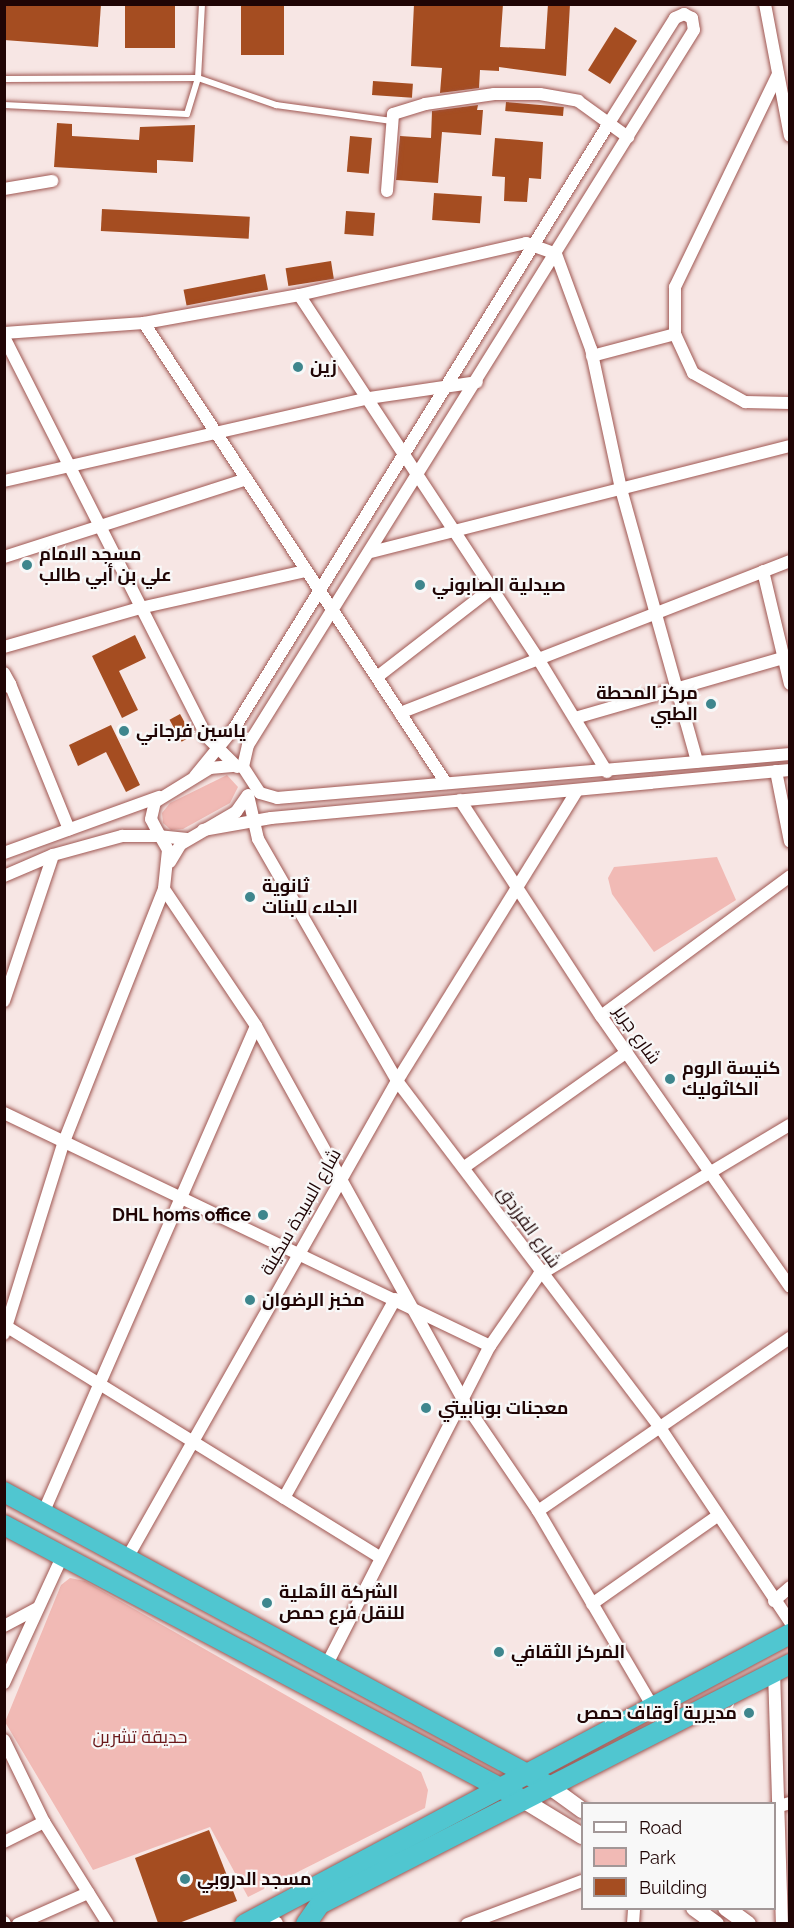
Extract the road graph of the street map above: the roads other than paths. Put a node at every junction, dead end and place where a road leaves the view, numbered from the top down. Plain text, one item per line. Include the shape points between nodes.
1 (202, 4) edge
2 (765, 4) edge
3 (778, 74) junction
4 (198, 78) junction
5 (4, 79) edge
6 (4, 105) edge
7 (392, 121) junction
8 (609, 123) junction
9 (789, 136) edge
10 (628, 137) junction
11 (52, 181) dead end
12 (4, 189) edge
13 (387, 191) dead end
14 (533, 246) junction
15 (556, 254) junction
16 (299, 295) junction
17 (144, 323) junction
18 (675, 334) junction
19 (4, 335) edge
20 (592, 356) junction
21 (477, 382) junction
22 (446, 387) junction
23 (369, 398) junction
24 (789, 403) edge
25 (218, 434) junction
26 (789, 446) edge
27 (404, 456) junction
28 (69, 468) junction
29 (416, 475) junction
30 (247, 479) junction
31 (4, 481) edge
32 (621, 489) junction
33 (97, 526) junction
34 (455, 532) junction
35 (371, 552) junction
36 (4, 557) edge
37 (789, 561) edge
38 (306, 571) junction
39 (763, 571) junction
40 (492, 588) junction
41 (319, 590) junction
42 (140, 608) junction
43 (654, 610) junction
44 (334, 612) junction
45 (4, 647) edge
46 (537, 657) junction
47 (786, 657) edge
48 (377, 677) junction
49 (6, 681) edge
50 (789, 684) edge
51 (678, 687) junction
52 (400, 713) junction
53 (575, 718) junction
54 (206, 736) junction
55 (218, 751) junction
56 (789, 754) edge
57 (697, 762) junction
58 (789, 770) edge
59 (241, 771) junction
60 (776, 771) junction
61 (607, 772) junction
62 (197, 774) junction
63 (446, 783) junction
64 (577, 791) junction
65 (163, 795) junction
66 (248, 795) junction
67 (460, 800) junction
68 (250, 820) junction
69 (225, 824) junction
70 (69, 829) junction
71 (203, 830) junction
72 (160, 836) junction
73 (187, 839) junction
74 (258, 839) junction
75 (789, 842) edge
76 (4, 853) edge
77 (53, 855) junction
78 (168, 866) junction
79 (4, 876) edge
80 (789, 876) edge
81 (517, 888) junction
82 (164, 889) junction
83 (4, 1001) edge
84 (601, 1016) junction
85 (256, 1026) junction
86 (627, 1052) junction
87 (397, 1081) junction
88 (4, 1113) edge
89 (789, 1125) edge
90 (64, 1141) junction
91 (466, 1166) junction
92 (714, 1174) junction
93 (341, 1178) junction
94 (182, 1196) junction
95 (298, 1255) junction
96 (539, 1275) junction
97 (789, 1287) edge
98 (394, 1299) junction
99 (414, 1310) junction
100 (5, 1329) edge
101 (789, 1338) edge
102 (490, 1346) junction
103 (100, 1384) junction
104 (464, 1402) junction
105 (659, 1428) junction
106 (190, 1440) junction
107 (4, 1492) edge
108 (284, 1498) junction
109 (44, 1511) junction
110 (538, 1511) junction
111 (717, 1516) junction
112 (4, 1525) edge
113 (62, 1557) junction
114 (381, 1558) junction
115 (126, 1560) junction
116 (789, 1587) edge
117 (774, 1601) junction
118 (592, 1604) junction
119 (38, 1608) junction
120 (789, 1622) edge
121 (4, 1626) edge
122 (789, 1634) edge
123 (326, 1666) junction
124 (782, 1667) edge
125 (4, 1683) edge
126 (653, 1707) junction
127 (4, 1740) edge
128 (532, 1774) junction
129 (549, 1786) junction
130 (502, 1790) junction
131 (523, 1800) junction
132 (789, 1803) edge
133 (776, 1807) junction
134 (581, 1809) edge
135 (44, 1822) junction
136 (581, 1835) edge
137 (4, 1842) edge
138 (581, 1881) edge
139 (88, 1893) junction
140 (697, 1910) edge
141 (729, 1910) edge
142 (18, 1923) edge
143 (108, 1923) edge
144 (245, 1923) edge
145 (252, 1923) edge
146 (275, 1923) edge
147 (306, 1923) edge
148 (467, 1923) edge
149 (716, 1923) edge
150 (748, 1923) edge
151 (782, 1923) edge

1 - 4 lane
2 - 3 street
3 - 9 street
3 - 18 street via 675,287
4 - 5 lane
4 - 6 lane via 187,114
4 - 7 lane via 276,105
7 - 8 street via 393,114 425,104 494,94 540,94 578,101
7 - 13 street
8 - 10 street
8 - 10 street, شارع الفرزدق via 675,18 688,15 694,30
8 - 14 street
10 - 15 street, شارع الفرزدق
11 - 12 street
14 - 15 street
14 - 16 street via 526,243
14 - 22 street
15 - 20 street
15 - 21 street, شارع الفرزدق
16 - 17 street
16 - 23 street
17 - 19 street
17 - 25 street
18 - 20 street
18 - 24 street via 693,373 745,402
19 - 28 street
20 - 32 street
21 - 22 street
21 - 29 street, شارع الفرزدق
22 - 23 street
22 - 27 street
23 - 25 street
23 - 27 street
25 - 28 street
25 - 30 street
26 - 32 street
27 - 29 street
27 - 41 street
28 - 31 street
28 - 33 street
29 - 34 street
29 - 35 street, شارع الفرزدق
30 - 33 street
30 - 38 street
32 - 34 street
32 - 43 street
33 - 36 street
33 - 42 street
34 - 35 street
34 - 40 street
35 - 44 street, شارع الفرزدق
37 - 39 street
38 - 41 street
38 - 42 street
39 - 43 street
39 - 47 street
40 - 46 street
40 - 48 street
41 - 44 street
41 - 55 street
42 - 45 street
42 - 54 street
43 - 46 street
43 - 51 street
44 - 48 street
44 - 59 street, شارع الفرزدق via 248,745
46 - 52 street
46 - 53 street
47 - 50 street
47 - 51 street
48 - 52 street
49 - 70 street
51 - 53 street
51 - 57 street
52 - 63 street
53 - 61 street
54 - 55 street
54 - 62 street via 207,756
55 - 59 street
55 - 62 street
56 - 57 street
57 - 61 street
58 - 60 street
59 - 62 street via 219,765
59 - 63 street via 260,793 277,798
59 - 66 street, شارع الفرزدق
60 - 64 street
60 - 75 street
61 - 63 street
62 - 65 street
64 - 67 street
64 - 81 street, شارع السيدة سكينة
65 - 70 street via 134,809
65 - 72 street via 152,810 153,828
66 - 68 street, شارع الفرزدق
66 - 71 street via 236,812
67 - 68 street
67 - 81 street, شارع جرير
68 - 69 street
68 - 74 street, شارع الفرزدق
69 - 71 street
69 - 74 street via 249,830
70 - 76 street
71 - 73 street
72 - 73 street
72 - 77 street via 122,836
72 - 78 street via 168,850
73 - 78 street
74 - 87 street, شارع الفرزدق
77 - 79 street
77 - 83 street
78 - 82 street
80 - 84 street
81 - 84 street, شارع جرير
81 - 87 street, شارع السيدة سكينة
82 - 85 street
82 - 90 street
84 - 86 street, شارع جرير
85 - 93 street
85 - 94 street
86 - 91 street
86 - 92 street, شارع جرير
87 - 91 street, شارع الفرزدق
87 - 93 street, شارع السيدة سكينة
88 - 90 street
89 - 92 street
90 - 94 street
90 - 100 street
91 - 96 street, شارع الفرزدق
92 - 96 street
92 - 97 street, شارع جرير
93 - 95 street, شارع السيدة سكينة
93 - 99 street
94 - 95 street
94 - 103 street
95 - 98 street
95 - 106 street, شارع السيدة سكينة
96 - 102 street
96 - 105 street, شارع الفرزدق
98 - 99 street
98 - 108 street
99 - 102 street
99 - 104 street
100 - 103 street
101 - 105 street
102 - 104 street
103 - 106 street
103 - 109 street
104 - 110 street
104 - 114 street
105 - 110 street
105 - 111 street, شارع الفرزدق
106 - 108 street
106 - 115 street, شارع السيدة سكينة
107 - 109 highway
108 - 114 street
109 - 115 highway
110 - 118 street
111 - 117 street, شارع الفرزدق
111 - 118 street
112 - 113 highway
113 - 119 street
113 - 130 highway
114 - 123 street
115 - 123 highway
116 - 117 street
117 - 120 street, شارع الفرزدق
118 - 126 street
119 - 121 street
119 - 125 street
122 - 126 highway
123 - 128 highway
124 - 129 highway
124 - 133 street
126 - 128 highway
127 - 135 street
128 - 129 highway
128 - 130 highway
129 - 131 highway
129 - 134 main road
130 - 131 highway
130 - 144 highway
131 - 136 main road
131 - 147 highway via 320,1904
132 - 133 street
133 - 151 street
135 - 137 street
135 - 139 street
138 - 148 street
139 - 142 street
139 - 143 street
140 - 149 main road
141 - 150 main road
145 - 146 main road

